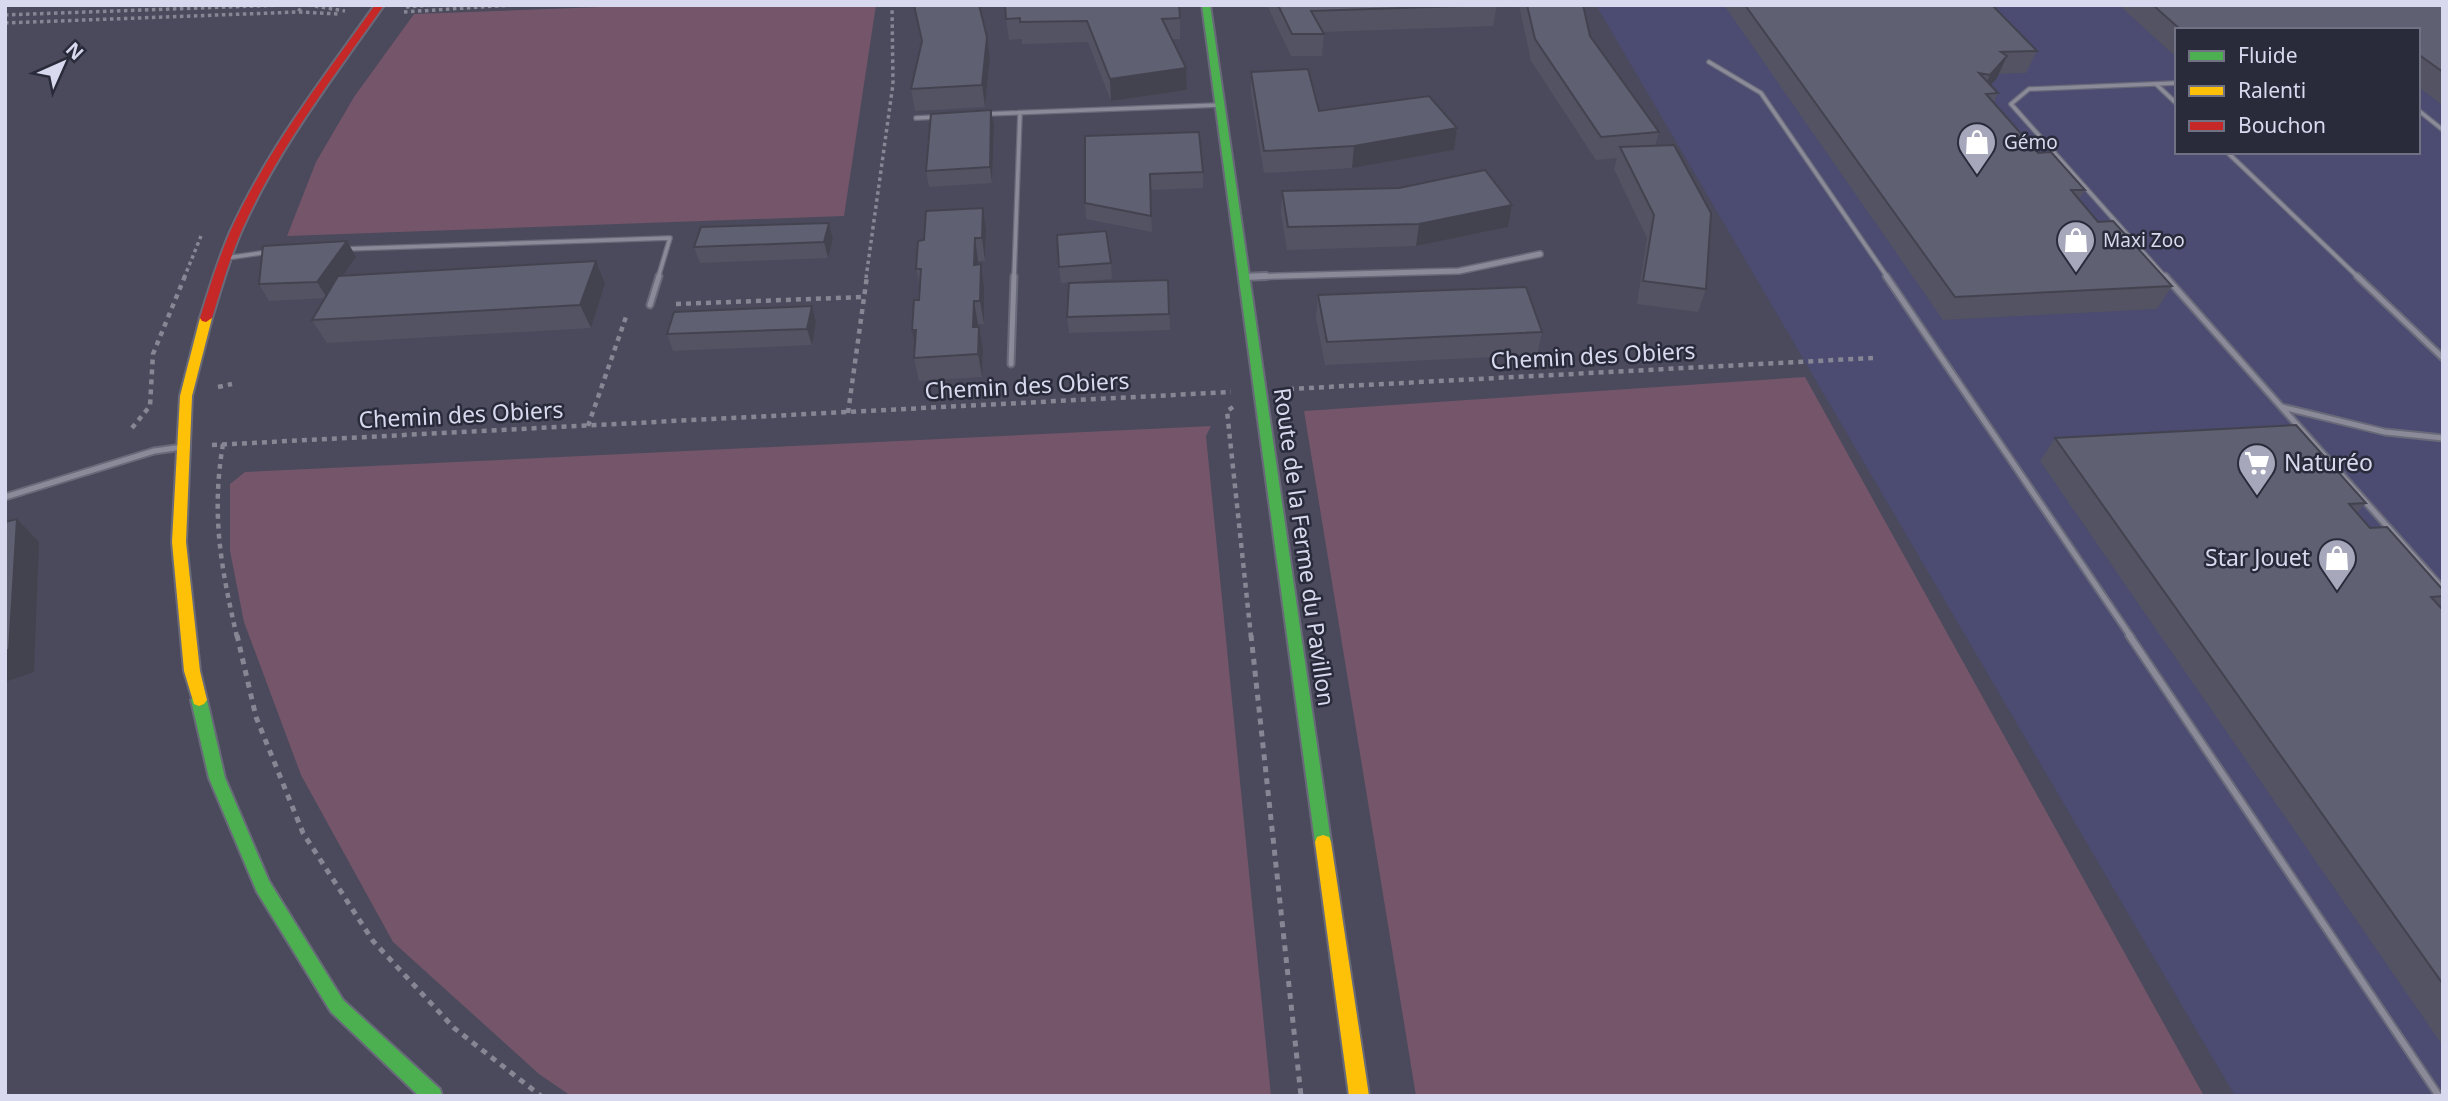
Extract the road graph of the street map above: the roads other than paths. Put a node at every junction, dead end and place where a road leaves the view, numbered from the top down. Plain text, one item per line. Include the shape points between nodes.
1 (380, 5) edge
2 (1206, 5) edge
3 (1709, 62) dead end
4 (2155, 83) junction
5 (2175, 83) edge
6 (2175, 102) edge
7 (1219, 105) junction
8 (2420, 112) edge
9 (1020, 113) junction
10 (981, 115) edge
11 (942, 117) edge
12 (916, 118) edge
13 (2443, 130) edge
14 (2229, 154) edge
15 (332, 249) edge
16 (278, 251) edge
17 (1540, 254) dead end
18 (226, 258) junction
19 (1242, 277) junction
20 (650, 305) road end
21 (2443, 358) edge
22 (1011, 364) dead end
23 (2282, 407) junction
24 (2443, 438) edge
25 (183, 446) junction
26 (5, 497) edge
27 (2443, 589) edge
28 (433, 1096) edge
29 (1359, 1096) edge
30 (2439, 1096) edge

1 - 18 street via 278,150 246,206
2 - 7 street, Route de la Ferme du Pavillon
3 - 30 lane via 1760,93
4 - 5 lane
4 - 6 lane
4 - 23 lane via 2029,89 2011,104
7 - 9 lane
7 - 19 street, Route de la Ferme du Pavillon
8 - 13 lane
9 - 10 lane
9 - 22 lane
11 - 12 lane
14 - 21 lane
15 - 20 lane via 670,238
16 - 18 lane
17 - 19 street via 1459,271
18 - 25 street via 213,290 186,396
19 - 29 street, Route de la Ferme du Pavillon
23 - 24 lane via 2385,432
23 - 27 lane
25 - 26 lane
25 - 28 street via 179,542 192,671 217,778 263,886 337,1006

